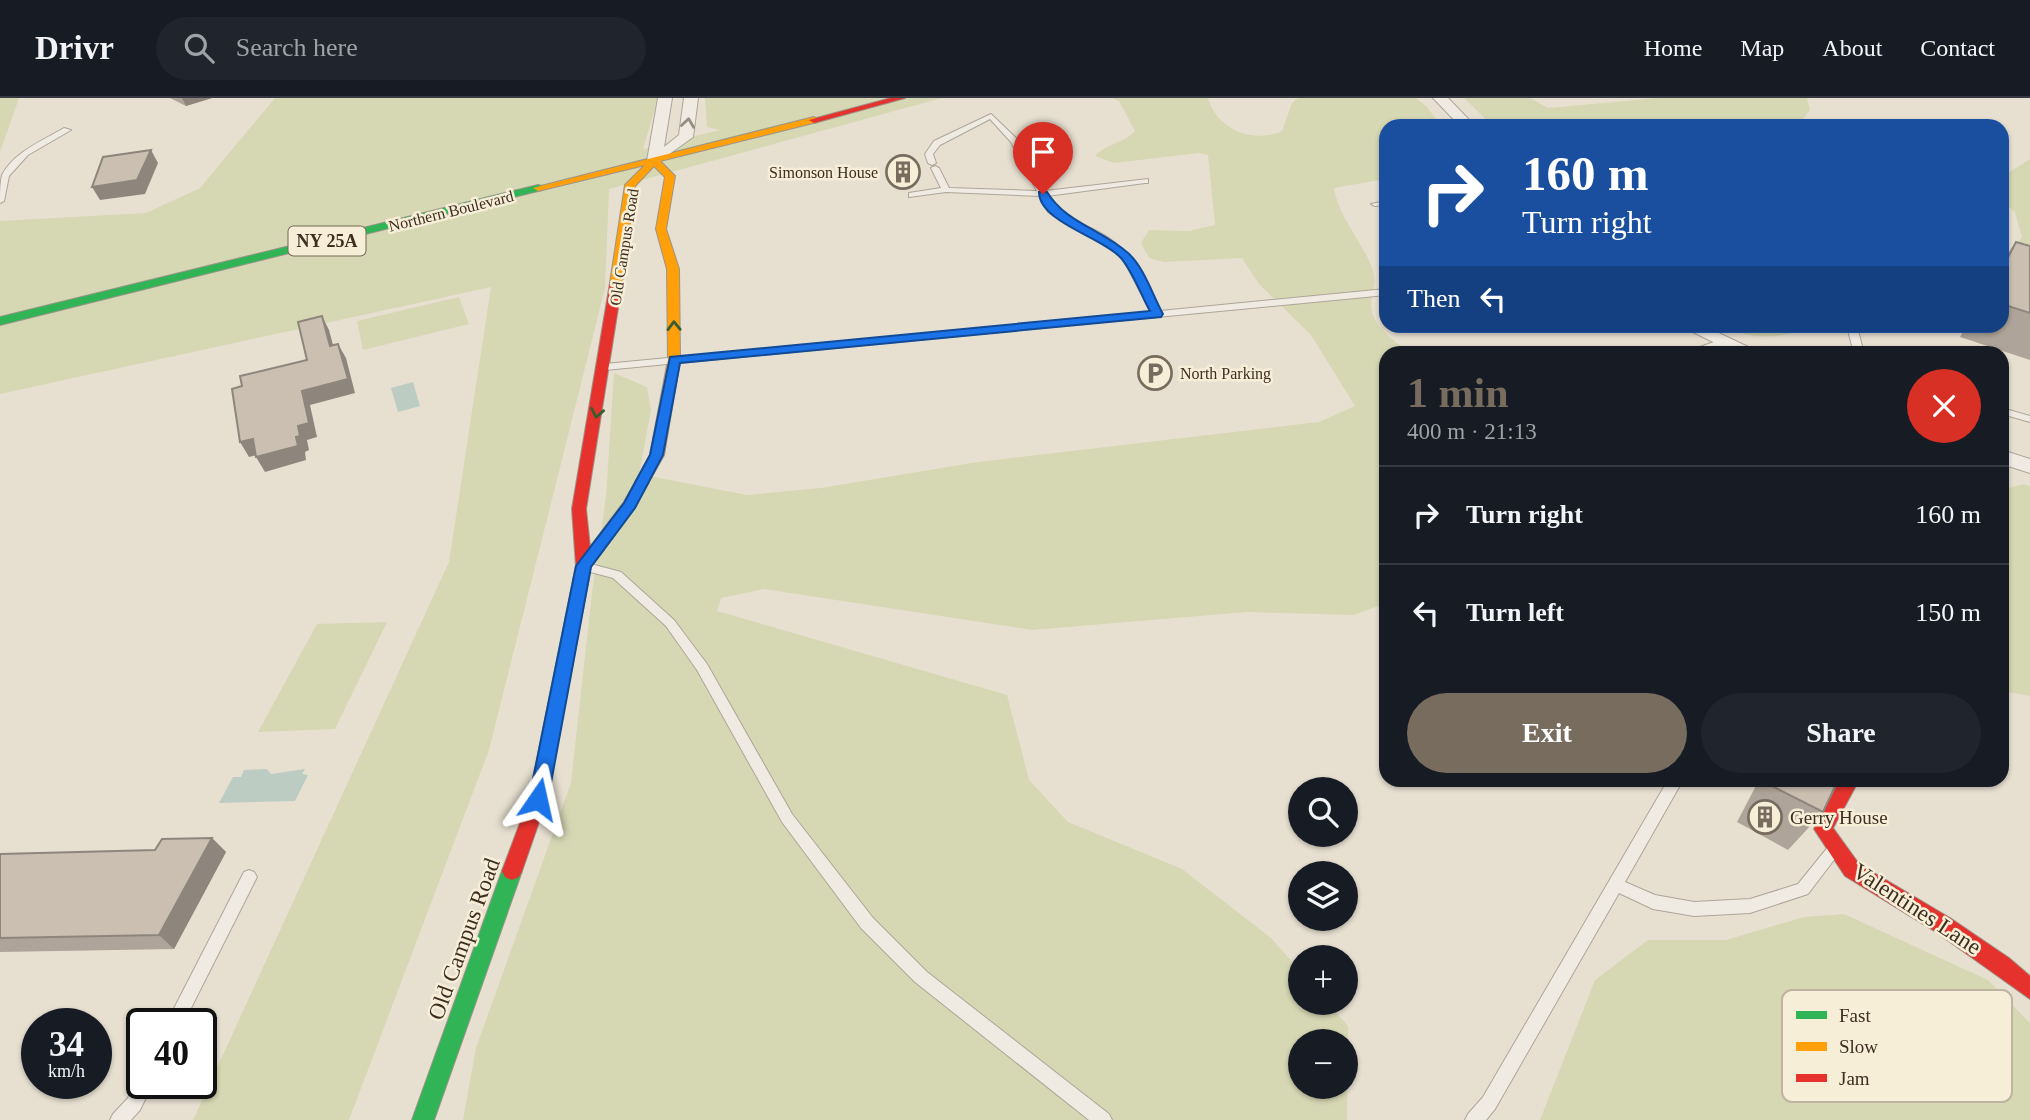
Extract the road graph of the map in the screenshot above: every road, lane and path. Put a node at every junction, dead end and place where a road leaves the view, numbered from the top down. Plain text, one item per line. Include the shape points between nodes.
1 (665, 98) edge
2 (691, 98) edge
3 (901, 98) edge
4 (1440, 98) edge
5 (1461, 119) edge
6 (67, 130) dead end
7 (654, 161) junction
8 (1146, 181) dead end
9 (946, 190) junction
10 (1043, 194) junction
11 (912, 195) dead end
12 (0, 201) edge
13 (1375, 204) dead end
14 (1379, 204) edge
15 (1379, 293) edge
16 (1157, 314) junction
17 (0, 321) edge
18 (1707, 333) edge
19 (1726, 341) junction
20 (1709, 346) edge
21 (1737, 346) edge
22 (674, 360) junction
23 (605, 367) junction
24 (2009, 413) edge
25 (2030, 419) edge
26 (2009, 459) edge
27 (2030, 466) edge
28 (584, 566) junction
29 (1672, 787) edge
30 (1846, 787) edge
31 (1836, 847) junction
32 (249, 877) dead end
33 (1617, 885) junction
34 (2030, 989) edge
35 (182, 1008) edge
36 (136, 1099) edge
37 (119, 1120) edge
38 (423, 1120) edge
39 (1103, 1120) edge
40 (1474, 1120) edge

1 - 7 street
7 -> 2 street via 686,137
3 - 7 street, Northern Boulevard / NY 25A
4 - 5 street
6 - 12 lane via 25,153 5,176
7 - 17 street, Northern Boulevard / NY 25A
22 -> 7 street, Old Campus Road via 673,269 661,229 670,176
7 - 23 street, Old Campus Road via 630,185
8 - 10 lane
9 - 10 lane
9 - 10 lane via 929,154 937,143 991,116 1014,141
9 - 11 lane
10 - 16 lane via 1051,210 1105,239 1127,258
13 - 14 lane
15 - 16 lane
16 - 22 lane
18 - 19 street
19 - 20 lane
19 - 21 street
22 - 23 lane
22 - 28 street, Old Campus Road via 657,455 630,505
23 -> 28 street, Old Campus Road via 579,509
24 - 25 lane
26 - 27 street
28 - 38 street, Old Campus Road via 538,799
28 - 39 lane via 617,575 670,622 702,667 787,818 867,923 921,977
29 - 33 lane
30 - 31 street, Valentines Lane via 1823,829
31 - 33 lane via 1803,889 1750,906 1694,909 1653,902
31 - 34 street, Valentines Lane via 1852,870 1943,925
32 - 35 lane
33 - 40 lane via 1489,1103
36 - 37 lane

